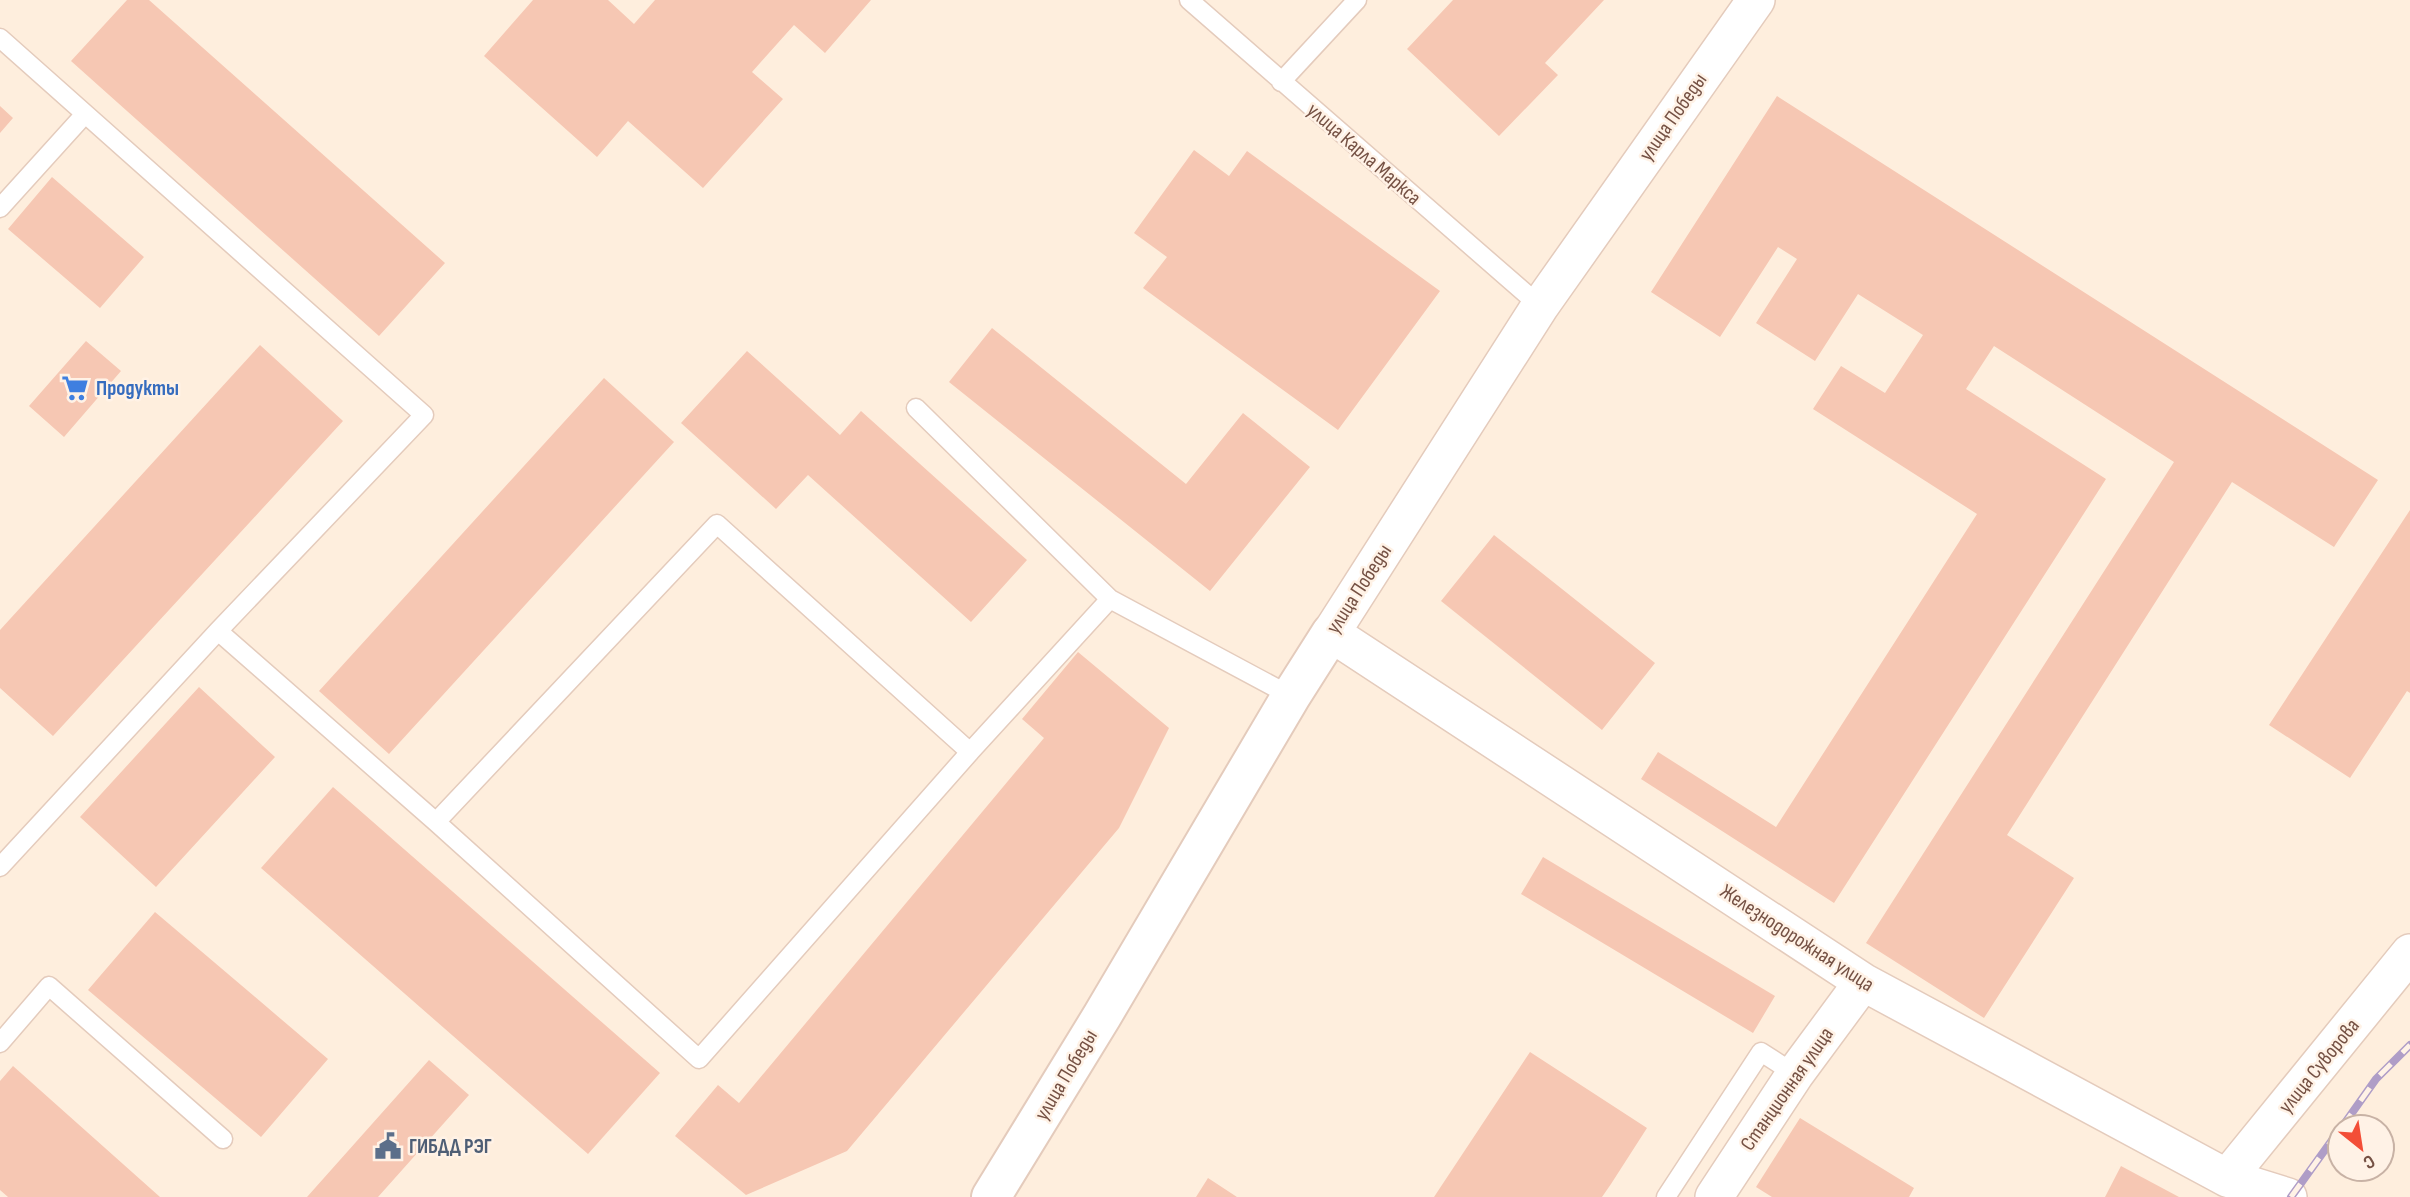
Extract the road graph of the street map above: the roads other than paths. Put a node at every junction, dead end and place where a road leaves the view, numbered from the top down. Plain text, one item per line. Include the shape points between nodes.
1 (1189, 0) edge
2 (1357, 0) edge
3 (1756, 0) edge
4 (0, 38) edge
5 (1282, 82) junction
6 (85, 114) junction
7 (0, 208) edge
8 (1540, 306) junction
9 (916, 408) dead end
10 (1110, 599) junction
11 (218, 631) junction
12 (1332, 633) junction
13 (1291, 696) junction
14 (970, 752) junction
15 (436, 822) junction
16 (0, 867) edge
17 (2410, 953) edge
18 (1863, 982) junction
19 (0, 1043) edge
20 (1795, 1074) junction
21 (223, 1139) dead end
22 (2227, 1178) junction
23 (991, 1197) edge
24 (1667, 1197) edge
25 (1714, 1197) edge
26 (2288, 1197) edge

1 - 5 lane, улица Карла Маркса
2 - 5 lane
3 - 8 street, улица Победы
4 - 6 lane
5 - 8 lane, улица Карла Маркса
6 - 7 lane
6 - 11 lane via 424,415
8 - 12 street, улица Победы
9 - 10 lane
10 - 13 lane
10 - 14 lane
11 - 15 lane
11 - 16 lane
12 - 13 street, улица Победы
12 - 18 street, Железнодорожная улица
13 - 23 street, улица Победы
14 - 15 lane via 717,524
14 - 15 lane via 699,1059
17 - 22 street, улица Суворова
18 - 20 street, Станционная улица
18 - 22 street, Железнодорожная улица
19 - 21 lane via 49,986
20 - 24 lane via 1761,1052
20 - 25 street, Станционная улица
22 - 26 street, Железнодорожная улица

